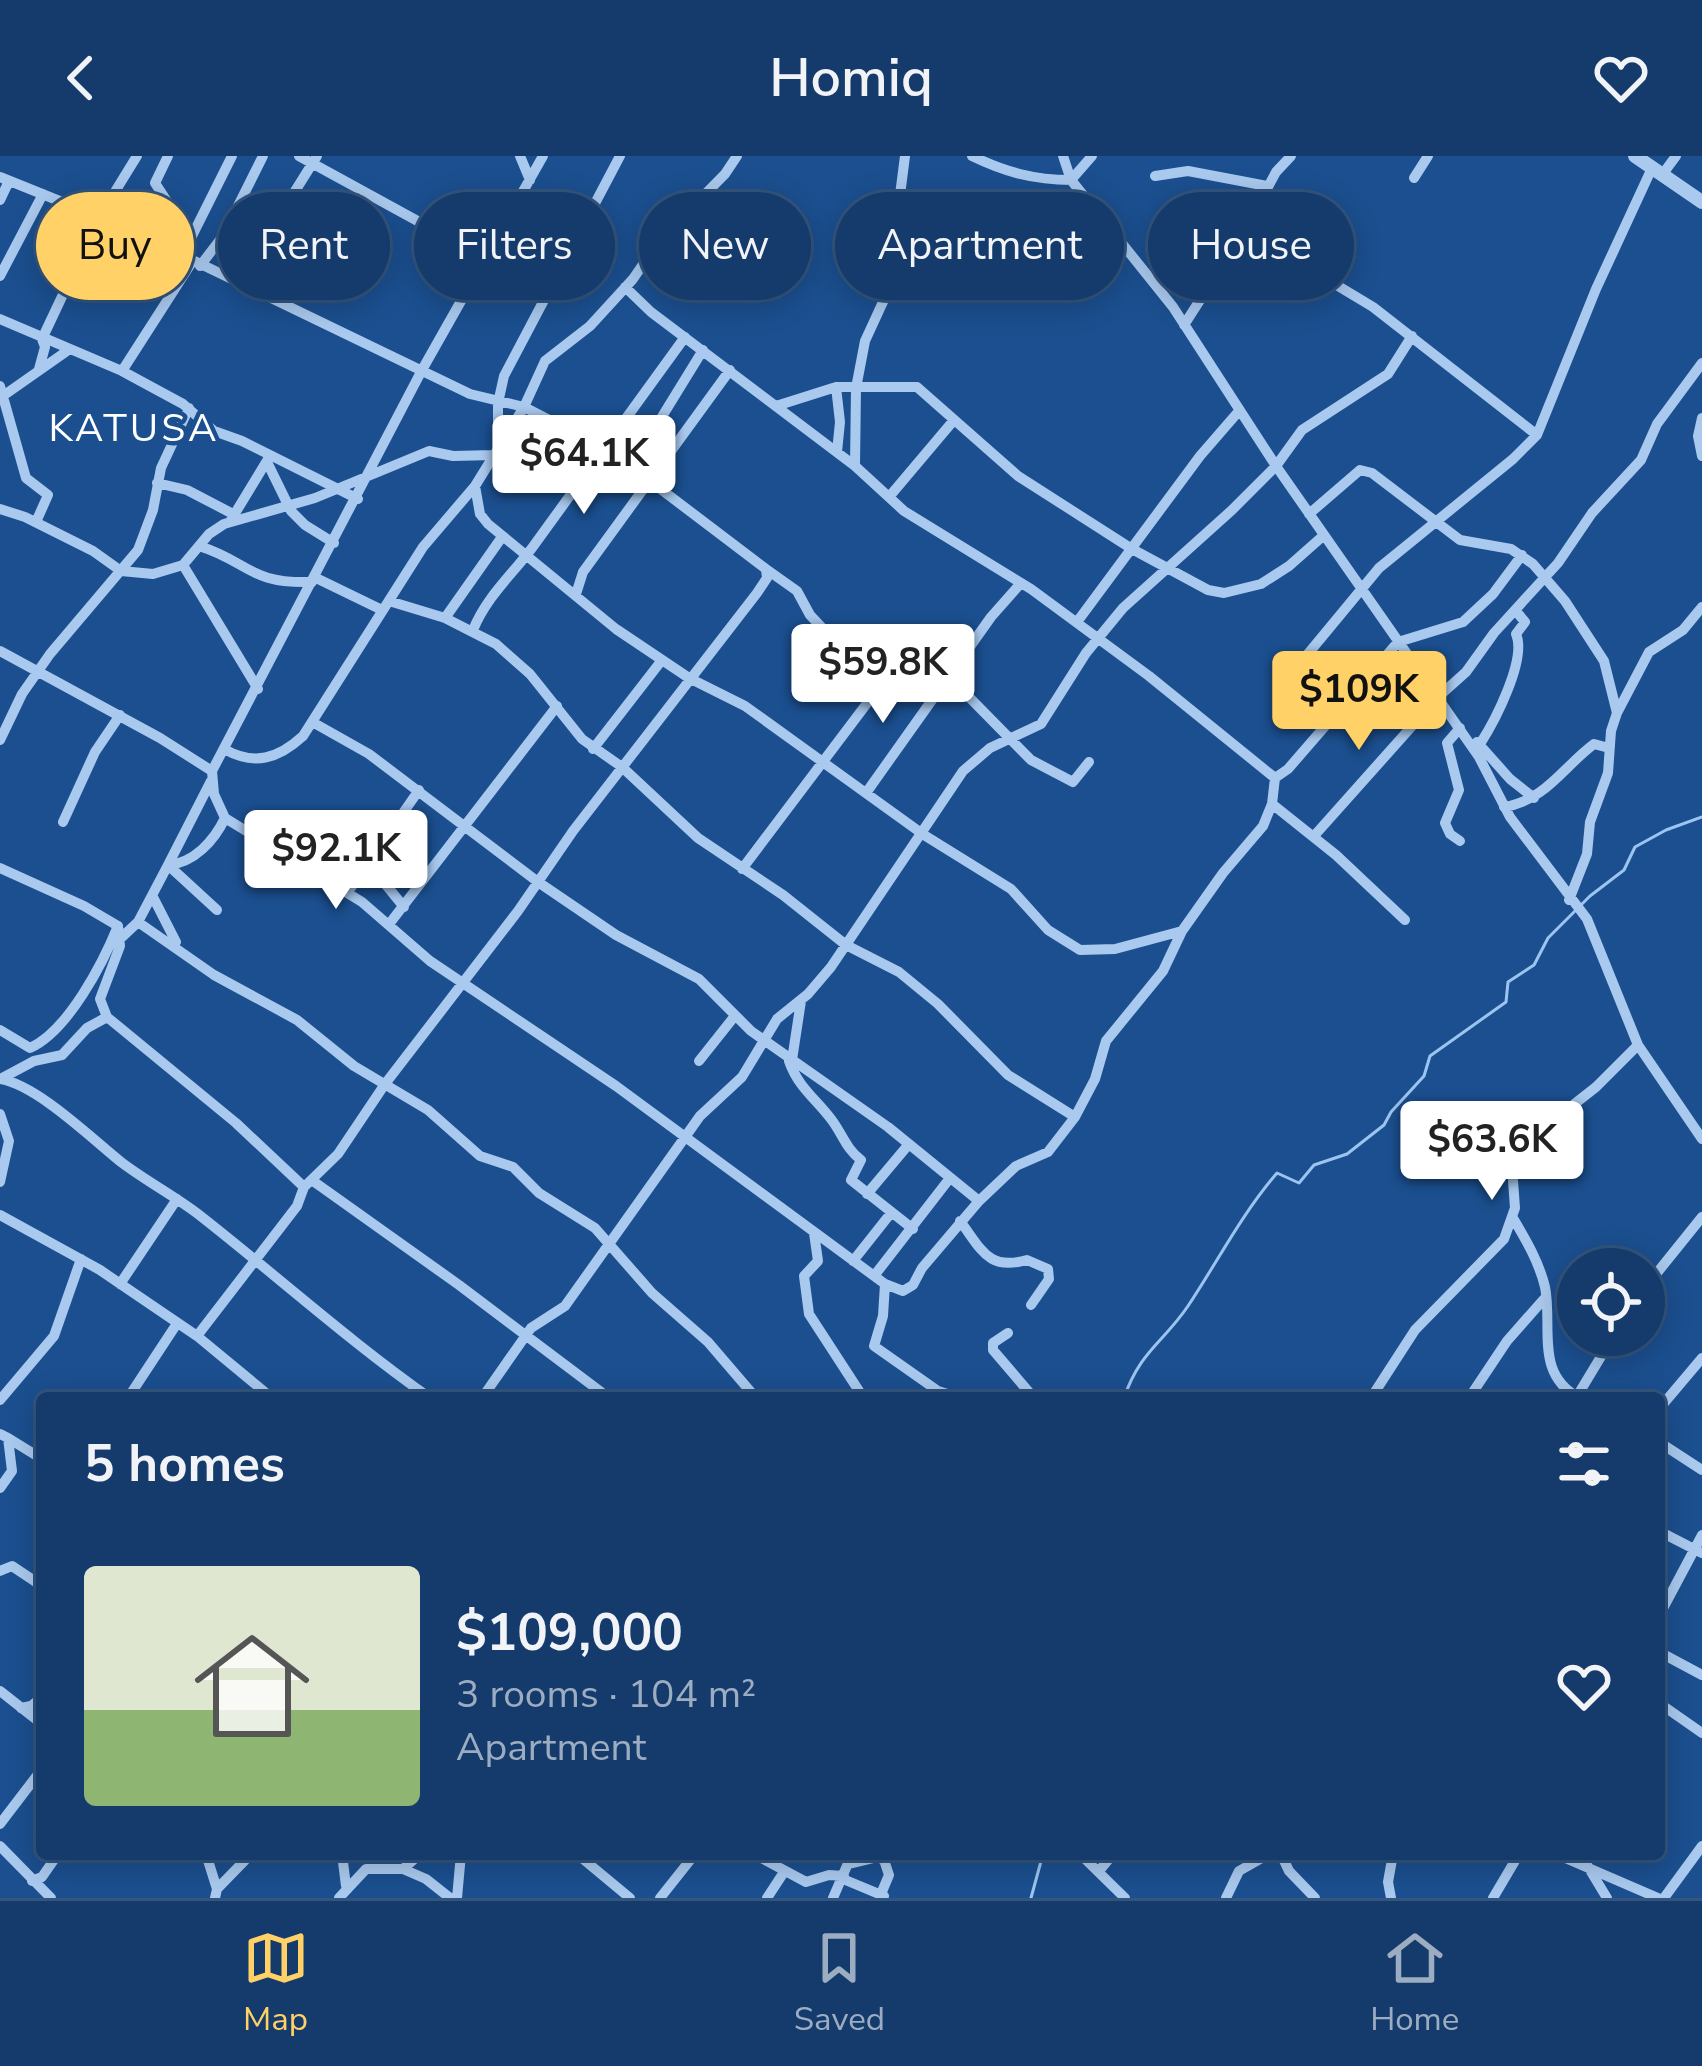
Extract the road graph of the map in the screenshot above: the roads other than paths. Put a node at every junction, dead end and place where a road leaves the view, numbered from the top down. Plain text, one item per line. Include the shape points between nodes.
1 (137, 156) edge
2 (168, 156) edge
3 (232, 156) edge
4 (263, 156) edge
5 (299, 156) edge
6 (520, 156) edge
7 (543, 156) edge
8 (620, 156) edge
9 (737, 156) edge
10 (904, 156) edge
11 (972, 156) edge
12 (1058, 156) edge
13 (1092, 156) edge
14 (1291, 156) edge
15 (1428, 156) edge
16 (1635, 156) edge
17 (1676, 156) edge
18 (315, 160) edge
19 (1657, 171) junction
20 (1070, 176) junction
21 (1155, 176) dead end
22 (1414, 178) dead end
23 (4, 179) edge
24 (530, 180) junction
25 (1267, 186) junction
26 (38, 192) edge
27 (115, 192) edge
28 (161, 192) edge
29 (295, 192) edge
30 (523, 192) edge
31 (1264, 192) edge
32 (0, 200) edge
33 (1702, 202) edge
34 (36, 207) edge
35 (414, 217) edge
36 (194, 256) edge
37 (194, 259) edge
38 (0, 276) edge
39 (625, 287) junction
40 (1354, 296) edge
41 (60, 300) edge
42 (167, 300) edge
43 (276, 300) edge
44 (461, 300) edge
45 (1201, 300) edge
46 (639, 303) junction
47 (602, 311) junction
48 (0, 319) edge
49 (1184, 326) junction
50 (1412, 336) junction
51 (685, 337) junction
52 (42, 339) junction
53 (703, 350) junction
54 (67, 351) junction
55 (1702, 363) edge
56 (39, 369) junction
57 (422, 370) junction
58 (730, 370) junction
59 (122, 371) junction
60 (836, 387) junction
61 (856, 388) junction
62 (1, 393) edge
63 (498, 403) junction
64 (776, 406) junction
65 (189, 408) junction
66 (522, 411) junction
67 (1239, 411) junction
68 (1702, 418) edge
69 (954, 420) junction
70 (1537, 435) junction
71 (534, 442) junction
72 (604, 447) junction
73 (496, 451) junction
74 (837, 452) junction
75 (1702, 456) edge
76 (268, 459) junction
77 (855, 466) junction
78 (1276, 466) junction
79 (368, 478) junction
80 (650, 481) junction
81 (157, 483) junction
82 (475, 486) junction
83 (336, 488) junction
84 (889, 497) junction
85 (358, 499) junction
86 (287, 506) junction
87 (0, 509) edge
88 (1309, 514) junction
89 (232, 519) junction
90 (1434, 521) junction
91 (36, 522) junction
92 (1324, 536) junction
93 (502, 537) junction
94 (334, 542) junction
95 (200, 546) junction
96 (1132, 549) junction
97 (1522, 555) junction
98 (526, 556) junction
99 (183, 565) junction
100 (1166, 567) junction
101 (766, 569) junction
102 (121, 571) junction
103 (1545, 578) junction
104 (313, 579) junction
105 (1021, 583) junction
106 (1360, 587) junction
107 (576, 594) junction
108 (386, 606) junction
109 (1702, 607) edge
110 (1516, 611) junction
111 (445, 618) junction
112 (1077, 622) junction
113 (473, 630) junction
114 (1097, 637) junction
115 (1398, 642) junction
116 (0, 651) edge
117 (1307, 655) dead end
118 (887, 659) junction
119 (662, 660) junction
120 (38, 670) junction
121 (689, 678) junction
122 (942, 687) junction
123 (258, 688) junction
124 (1438, 697) junction
125 (557, 706) junction
126 (1617, 713) junction
127 (119, 715) junction
128 (314, 723) junction
129 (1462, 731) junction
130 (0, 740) edge
131 (1009, 740) junction
132 (1480, 744) junction
133 (1609, 748) junction
134 (224, 749) junction
135 (593, 749) junction
136 (823, 762) junction
137 (1089, 762) dead end
138 (622, 767) junction
139 (211, 776) junction
140 (1275, 778) junction
141 (419, 790) junction
142 (866, 794) junction
143 (1534, 798) junction
144 (1272, 804) junction
145 (1504, 807) junction
146 (225, 818) junction
147 (63, 823) dead end
148 (467, 827) junction
149 (924, 835) junction
150 (1314, 836) junction
151 (1460, 841) dead end
152 (369, 864) junction
153 (168, 865) junction
154 (0, 868) edge
155 (742, 869) junction
156 (538, 882) junction
157 (348, 892) junction
158 (153, 897) junction
159 (1574, 906) junction
160 (404, 907) junction
161 (217, 910) dead end
162 (1405, 920) dead end
163 (138, 922) junction
164 (390, 923) junction
165 (120, 931) junction
166 (1182, 931) junction
167 (846, 945) junction
168 (177, 946) junction
169 (462, 980) junction
170 (801, 1000) junction
171 (107, 1017) junction
172 (734, 1017) junction
173 (0, 1030) edge
174 (764, 1042) junction
175 (1637, 1045) junction
176 (790, 1059) junction
177 (699, 1061) dead end
178 (1, 1078) edge
179 (385, 1084) junction
180 (0, 1114) edge
181 (1075, 1118) junction
182 (686, 1137) junction
183 (1702, 1139) edge
184 (910, 1144) junction
185 (2, 1162) edge
186 (950, 1178) junction
187 (0, 1182) edge
188 (308, 1184) junction
189 (868, 1195) junction
190 (177, 1199) junction
191 (979, 1201) junction
192 (892, 1213) junction
193 (0, 1215) edge
194 (1702, 1217) edge
195 (1514, 1218) junction
196 (960, 1221) junction
197 (913, 1229) junction
198 (814, 1233) junction
199 (611, 1246) junction
200 (910, 1258) junction
201 (81, 1259) junction
202 (853, 1261) junction
203 (255, 1262) junction
204 (1665, 1262) edge
205 (879, 1280) junction
206 (120, 1284) junction
207 (1546, 1296) junction
208 (1031, 1305) dead end
209 (176, 1324) junction
210 (1008, 1334) dead end
211 (526, 1335) junction
212 (197, 1336) junction
213 (1603, 1356) edge
214 (1702, 1358) edge
215 (859, 1391) dead end
216 (132, 1392) edge
217 (260, 1392) edge
218 (422, 1392) edge
219 (486, 1392) edge
220 (601, 1392) edge
221 (752, 1392) edge
222 (941, 1392) edge
223 (1029, 1392) edge
224 (1375, 1392) edge
225 (1473, 1392) edge
226 (1572, 1392) edge
227 (1582, 1392) edge
228 (0, 1400) edge
229 (1665, 1402) edge
230 (4, 1436) edge
231 (1665, 1446) edge
232 (36, 1456) edge
233 (36, 1460) edge
234 (1702, 1470) edge
235 (12, 1471) junction
236 (0, 1489) edge
237 (1665, 1534) edge
238 (1702, 1535) edge
239 (1698, 1551) edge
240 (0, 1571) edge
241 (36, 1582) edge
242 (1665, 1606) edge
243 (1665, 1655) edge
244 (1702, 1675) edge
245 (0, 1691) edge
246 (36, 1701) edge
247 (1665, 1707) edge
248 (21, 1708) junction
249 (36, 1719) edge
250 (1702, 1733) edge
251 (36, 1777) edge
252 (0, 1824) edge
253 (0, 1846) edge
254 (1702, 1846) edge
255 (54, 1860) edge
256 (208, 1860) edge
257 (245, 1860) edge
258 (342, 1860) edge
259 (413, 1860) edge
260 (460, 1860) edge
261 (584, 1860) edge
262 (690, 1860) edge
263 (764, 1860) edge
264 (884, 1860) edge
265 (1087, 1860) edge
266 (1108, 1860) edge
267 (1258, 1860) edge
268 (1283, 1860) edge
269 (1392, 1860) edge
270 (1516, 1860) edge
271 (1573, 1860) edge
272 (1587, 1865) junction
273 (847, 1868) edge
274 (403, 1869) junction
275 (1099, 1871) junction
276 (784, 1872) junction
277 (32, 1881) junction
278 (343, 1892) edge
279 (216, 1894) edge
280 (884, 1896) edge
281 (51, 1898) edge
282 (454, 1898) edge
283 (630, 1898) edge
284 (660, 1898) edge
285 (766, 1898) edge
286 (833, 1898) edge
287 (1125, 1898) edge
288 (1226, 1898) edge
289 (1315, 1898) edge
290 (1391, 1898) edge
291 (1493, 1898) edge
292 (1607, 1898) edge
293 (1661, 1898) edge

1 - 27 street
2 - 28 street via 155,183
3 - 36 street
4 - 37 street via 223,236
5 - 18 street
6 - 24 street
7 - 24 street
8 - 63 street via 504,376
9 - 39 street
10 - 61 street via 887,226 888,291 865,341
11 - 20 street via 1022,176
12 - 20 street
13 - 20 street
14 - 25 street
15 - 22 street
16 - 19 street
17 - 19 street
18 - 29 street
18 - 35 street
19 - 33 street
19 - 70 street via 1595,289
20 - 49 street
21 - 25 street via 1188,171
23 - 26 street
23 - 32 street
24 - 30 street
25 - 31 street
34 - 38 street
39 - 46 street
39 - 47 street
40 - 50 street
41 - 52 street
42 - 59 street
43 - 57 street
44 - 57 street
45 - 49 street
46 - 47 street
46 - 51 street
47 - 66 street via 545,361
48 - 52 street
49 - 67 street
50 - 70 street
50 - 78 street via 1388,374 1302,430
51 - 53 street
51 - 72 street
52 - 54 street
52 - 56 street
53 - 58 street
53 - 72 street via 656,428
54 - 56 street
54 - 59 street
55 - 103 street via 1641,460
56 - 62 street
57 - 63 street
57 - 79 street
58 - 64 street
58 - 80 street
59 - 65 street
60 - 61 street
60 - 64 street
60 - 74 street
61 - 69 street via 917,387
61 - 77 street
62 - 91 street via 26,478 48,495
63 - 66 street
63 - 73 street
64 - 74 street
65 - 76 street
65 - 81 street
66 - 71 street
66 - 72 street
66 - 73 street
67 - 78 street
67 - 96 street
68 - 75 street
69 - 84 street
69 - 96 street via 1018,476
70 - 90 street
71 - 72 street
71 - 73 street
72 - 80 street
72 - 98 street
73 - 79 street via 429,451
73 - 82 street
74 - 77 street
76 - 83 street
76 - 86 street
76 - 89 street
77 - 84 street
78 - 88 street
78 - 100 street
79 - 83 street
79 - 85 street
80 - 101 street
80 - 107 street via 583,572
81 - 89 street via 187,490
81 - 102 street via 142,542
82 - 93 street via 480,514
82 - 108 street
83 - 85 street
83 - 86 street
84 - 105 street
85 - 94 street
86 - 89 street
86 - 94 street
87 - 91 street
88 - 90 street via 1360,470
88 - 92 street
89 - 95 street
90 - 97 street via 1469,544
90 - 106 street
91 - 102 street
92 - 100 street via 1270,579 1224,593
92 - 106 street
93 - 98 street
93 - 111 street
94 - 104 street
95 - 99 street
95 - 104 street via 257,577
96 - 100 street
96 - 112 street
97 - 103 street
97 - 115 street via 1463,622
98 - 107 street
98 - 113 street
99 - 102 street
99 - 123 street
100 - 114 street
101 - 118 street via 789,582 825,632
101 - 121 street via 767,578
102 - 120 street
103 - 110 street
103 - 126 street via 1604,661
104 - 108 street
104 - 123 street
105 - 112 street
105 - 122 street
106 - 115 street
106 - 117 street
107 - 119 street
108 - 111 street
108 - 128 street
109 - 126 street via 1649,652
110 - 124 street
110 - 132 street via 1525,622 1516,634 1519,654
111 - 113 street
112 - 114 street
113 - 125 street via 519,663
114 - 131 street via 1051,712
114 - 140 street
115 - 124 street
115 - 140 street
116 - 120 street
118 - 122 street
118 - 136 street via 874,694
119 - 121 street
119 - 135 street
120 - 127 street
120 - 130 street
121 - 136 street via 746,706
121 - 138 street
122 - 131 street via 969,697
122 - 142 street
123 - 134 street
124 - 129 street
124 - 150 street
125 - 135 street
125 - 148 street
126 - 133 street
127 - 139 street
127 - 147 street
128 - 134 street via 270,758 246,760
128 - 141 street
129 - 132 street
129 - 145 street
129 - 151 street via 1447,743 1459,790 1445,823
131 - 137 street via 1067,782
131 - 149 street via 963,771
132 - 143 street
133 - 143 street via 1594,744
133 - 159 street
134 - 139 street
135 - 138 street
136 - 142 street
136 - 155 street
138 - 155 street
138 - 156 street
139 - 146 street
139 - 153 street
140 - 144 street
141 - 148 street
141 - 152 street
142 - 149 street
143 - 145 street
144 - 150 street
144 - 166 street via 1255,840
145 - 159 street
146 - 153 street via 198,852
146 - 157 street
148 - 156 street
148 - 160 street
149 - 166 street via 1010,889 1080,950
149 - 167 street
150 - 162 street
152 - 157 street
152 - 160 street
153 - 158 street
153 - 161 street
154 - 165 street
155 - 167 street
156 - 169 street
156 - 172 street via 699,979
157 - 164 street
158 - 163 street
158 - 168 street
159 - 175 street via 1607,963
160 - 164 street
163 - 165 street
163 - 168 street
164 - 169 street
165 - 171 street via 100,999
165 - 173 street via 45,1038 30,1048
166 - 181 street via 1162,971 1106,1041
167 - 170 street
167 - 181 street via 899,972 1008,1075
168 - 179 street
169 - 179 street
169 - 182 street
170 - 174 street
170 - 176 street
171 - 178 street via 62,1055
171 - 188 street
172 - 174 street
172 - 177 street
174 - 176 street
174 - 182 street
175 - 183 street
175 - 195 street via 1517,1149
176 - 184 street
176 - 189 street via 806,1094 861,1160 850,1178
178 - 190 street
179 - 188 street
179 - 199 street via 480,1156 513,1167
180 - 185 street via 9,1142
181 - 191 street via 1048,1152 1016,1166
182 - 198 street
182 - 199 street
184 - 186 street
184 - 189 street
185 - 187 street
186 - 191 street
186 - 197 street
188 - 203 street
188 - 211 street
189 - 192 street
190 - 203 street
190 - 206 street
191 - 196 street
192 - 197 street
192 - 202 street
193 - 201 street
194 - 204 street
195 - 207 street
195 - 224 street via 1504,1239 1414,1330
196 - 200 street
196 - 208 street via 994,1262 1027,1260 1048,1269
197 - 200 street
198 - 202 street
198 - 215 street via 818,1261 804,1276 809,1314
199 - 211 street via 566,1306
199 - 221 street
200 - 205 street
200 - 205 street via 909,1290
201 - 206 street
201 - 228 street via 54,1336
202 - 205 street
203 - 212 street
203 - 218 street
205 - 222 street via 883,1316 874,1346
206 - 209 street
207 - 225 street
207 - 226 street via 1546,1356
209 - 212 street
209 - 216 street
210 - 223 street via 993,1350
211 - 219 street
211 - 220 street
212 - 217 street
213 - 227 street
214 - 229 street
230 - 232 street
230 - 235 street
231 - 234 street
233 - 235 street
235 - 236 street
237 - 239 street
238 - 239 street
239 - 242 street
240 - 241 street via 12,1566
243 - 244 street
245 - 248 street
246 - 248 street
247 - 250 street
248 - 249 street
251 - 252 street
253 - 277 street
254 - 293 street
255 - 277 street
256 - 279 street
257 - 279 street
258 - 278 street
259 - 274 street
260 - 282 street
261 - 283 street
262 - 284 street
263 - 276 street
264 - 280 street
265 - 275 street
266 - 275 street
267 - 288 street via 1239,1871
268 - 289 street
269 - 290 street
270 - 291 street
271 - 272 street
272 - 292 street
272 - 293 street
273 - 276 street via 806,1882
273 - 280 street
273 - 286 street
274 - 278 street via 373,1867
274 - 282 street
275 - 287 street
276 - 285 street
277 - 281 street

